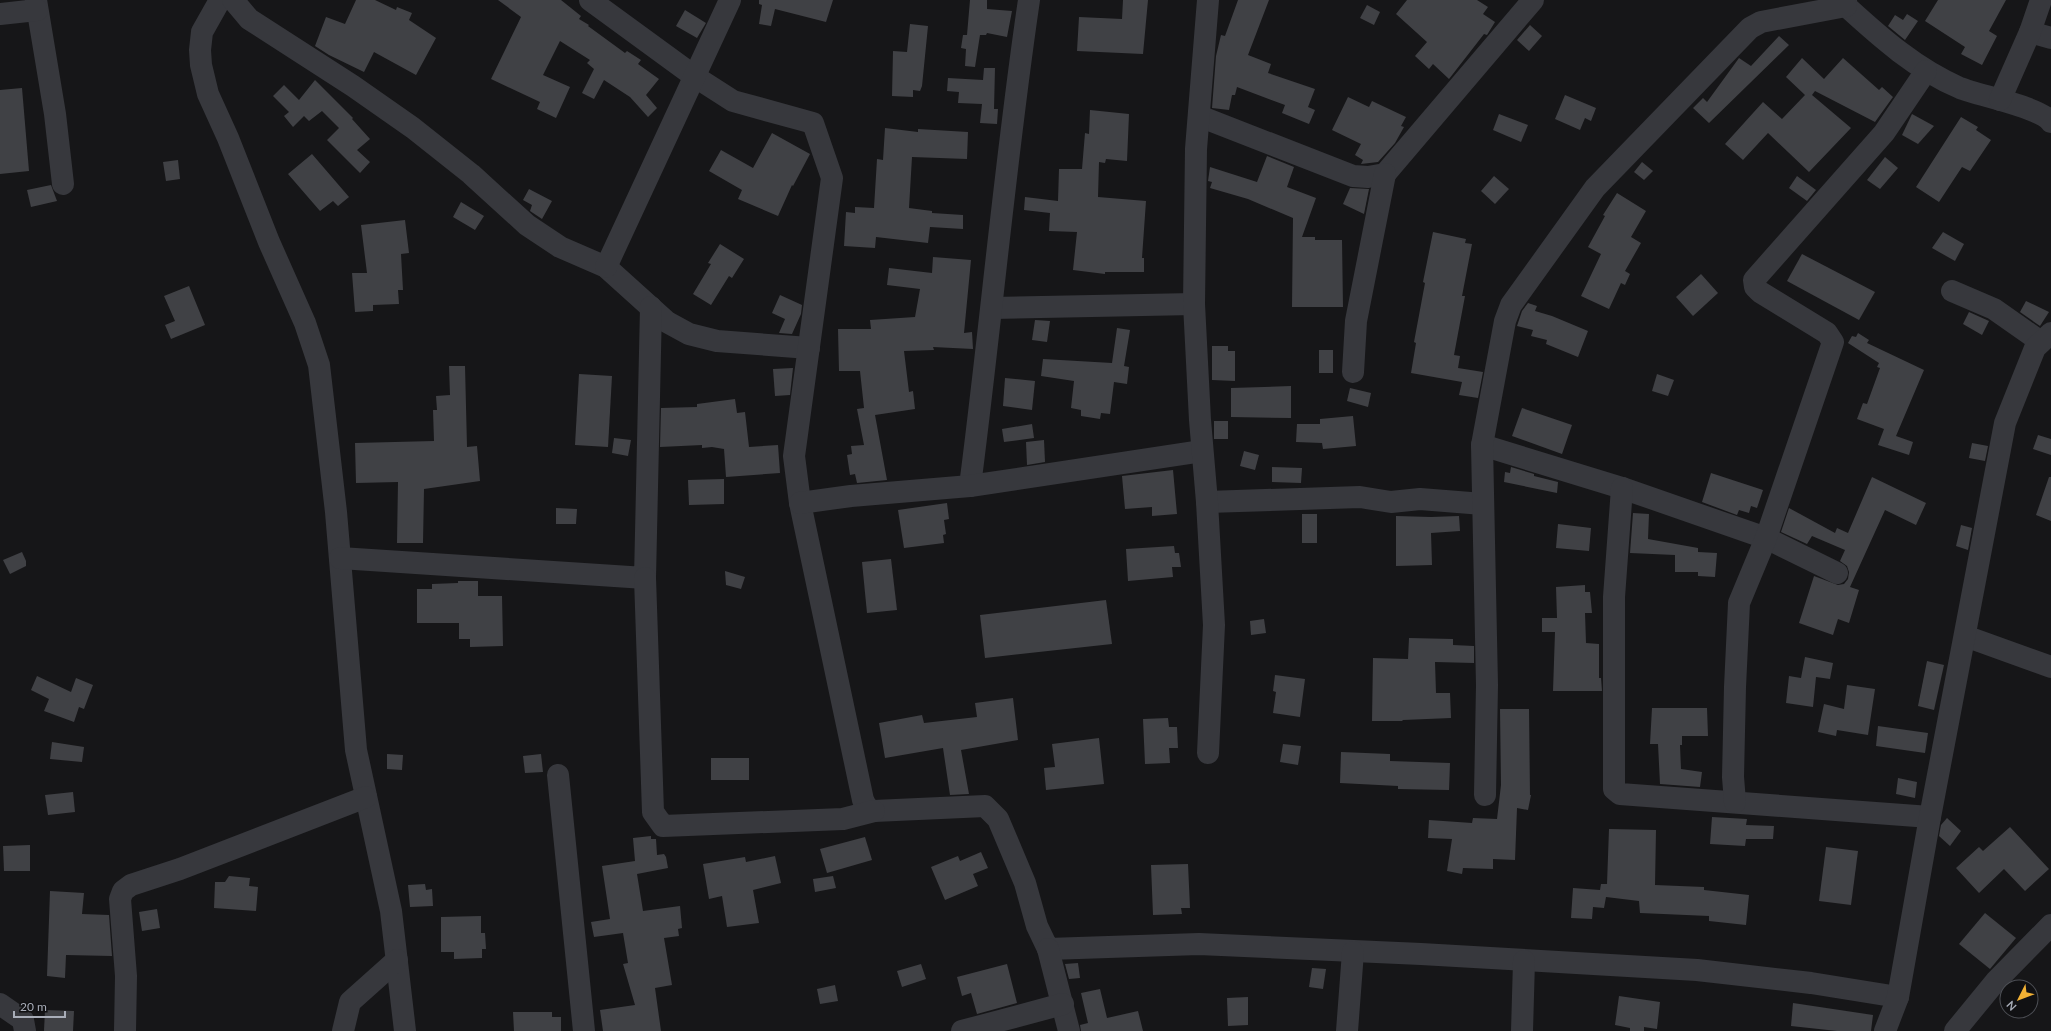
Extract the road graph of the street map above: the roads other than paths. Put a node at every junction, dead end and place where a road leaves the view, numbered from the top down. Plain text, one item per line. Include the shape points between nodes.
1 (220, 0) edge
2 (233, 0) edge
3 (590, 0) edge
4 (730, 0) edge
5 (1029, 0) edge
6 (1208, 0) edge
7 (1533, 0) edge
8 (2041, 0) edge
9 (1846, 3) edge
10 (37, 5) edge
11 (0, 14) edge
12 (2030, 32) junction
13 (2051, 38) edge
14 (1926, 71) junction
15 (694, 76) junction
16 (2000, 100) junction
17 (1199, 116) junction
18 (2051, 122) edge
19 (1385, 174) junction
20 (63, 184) dead end
21 (606, 267) junction
22 (1952, 291) dead end
23 (1194, 304) junction
24 (651, 307) junction
25 (992, 308) junction
26 (2046, 338) edge
27 (809, 348) junction
28 (1353, 372) dead end
29 (1482, 445) junction
30 (1202, 451) junction
31 (970, 486) junction
32 (1622, 488) junction
33 (1207, 502) junction
34 (800, 503) junction
35 (1483, 504) junction
36 (1766, 538) junction
37 (340, 558) junction
38 (1837, 573) dead end
39 (645, 578) junction
40 (1965, 636) junction
41 (2051, 666) edge
42 (1208, 753) dead end
43 (558, 775) dead end
44 (1484, 795) dead end
45 (366, 797) junction
46 (1735, 802) junction
47 (874, 811) junction
48 (1930, 816) junction
49 (2051, 925) edge
50 (1048, 949) junction
51 (1353, 952) junction
52 (397, 960) junction
53 (1524, 960) junction
54 (1898, 998) junction
55 (0, 1004) edge
56 (1063, 1004) junction
57 (25, 1031) edge
58 (125, 1031) edge
59 (343, 1031) edge
60 (405, 1031) edge
61 (584, 1031) edge
62 (962, 1031) edge
63 (1069, 1031) edge
64 (1347, 1031) edge
65 (1522, 1031) edge
66 (1886, 1031) edge
67 (1955, 1031) edge

1 - 37 street via 202,32 201,65 208,94 305,323 319,365
2 - 21 street via 249,19 413,128 471,174 527,225 560,247
3 - 15 street
4 - 15 street
5 - 25 street via 1013,107
6 - 17 street
7 - 19 street
8 - 12 street
9 - 14 street via 1893,48
9 - 29 street via 1762,22 1750,28 1595,188 1511,305 1505,321
10 - 11 street
10 - 20 street via 55,114
12 - 13 street
12 - 16 street
14 - 16 street via 1961,88
14 - 36 street via 1884,133 1754,280 1755,287 1760,292 1827,333 1833,342
15 - 21 street
15 - 27 street via 733,100 814,124 832,178
16 - 18 street via 2033,111
17 - 19 street via 1353,176
17 - 23 street via 1196,149
19 - 28 street via 1356,321
21 - 24 street
22 - 26 street via 1994,309
23 - 25 street
23 - 30 street
24 - 27 street via 667,322 689,334 717,341
24 - 39 street
25 - 31 street
26 - 40 street via 2035,348 2005,423
27 - 34 street via 794,456
29 - 32 street
29 - 35 street
30 - 31 street
30 - 33 street
31 - 34 street
32 - 36 street
32 - 46 street via 1614,597 1614,789 1620,794
33 - 35 street via 1360,497 1391,502 1420,499
33 - 42 street via 1214,625
34 - 47 street via 863,800 867,808
35 - 44 street via 1487,685
36 - 38 street
36 - 46 street via 1739,603 1735,694
37 - 39 street
37 - 45 street via 356,750
39 - 47 street via 653,812 663,826 843,819
40 - 41 street
40 - 48 street
43 - 61 street
45 - 52 street via 391,912
45 - 58 street via 180,869 131,885 123,891 120,899 126,976
46 - 48 street
47 - 50 street via 985,806 998,819 1025,883 1037,926
48 - 54 street
49 - 67 street via 1996,981
50 - 51 street via 1199,944
50 - 56 street
51 - 53 street
51 - 64 street
52 - 59 street via 350,1002
52 - 60 street
53 - 54 street via 1696,970 1811,983
53 - 65 street
54 - 66 street
55 - 57 street via 23,1020
56 - 62 street
56 - 63 street

